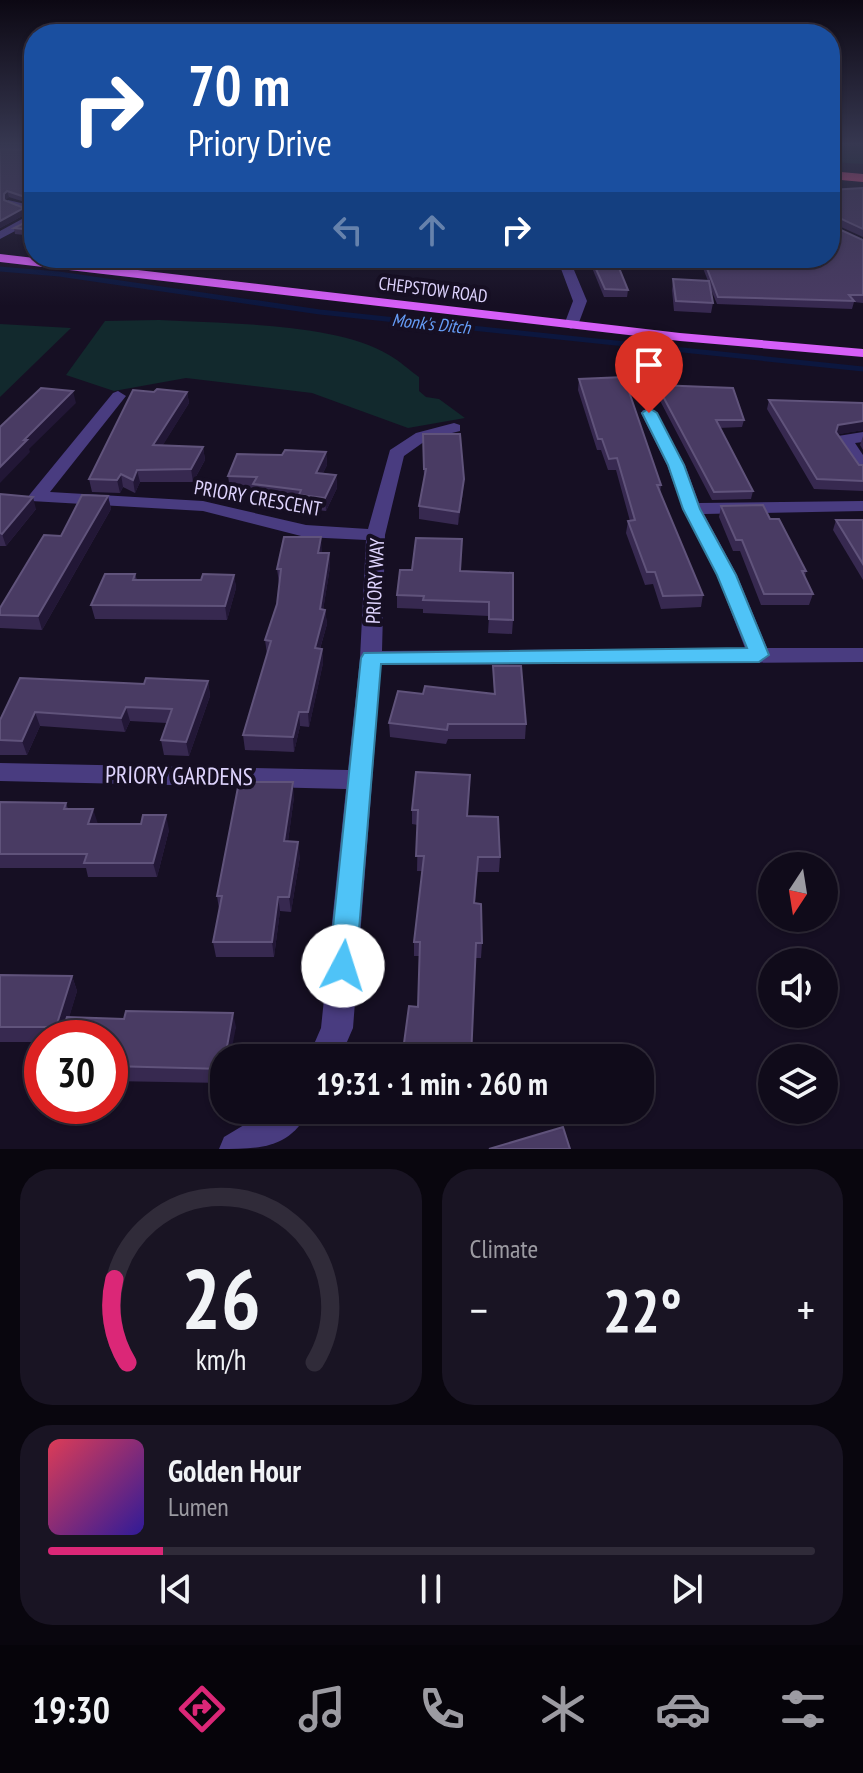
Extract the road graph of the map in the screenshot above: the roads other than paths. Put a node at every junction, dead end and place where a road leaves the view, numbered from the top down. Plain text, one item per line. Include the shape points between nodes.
1 (12, 202) edge
2 (24, 206) edge
3 (24, 222) edge
4 (0, 236) edge
5 (0, 258) edge
6 (24, 261) edge
7 (85, 268) edge
8 (567, 268) edge
9 (571, 325) junction
10 (863, 353) edge
11 (118, 396) dead end
12 (649, 413) dead end
13 (454, 428) dead end
14 (863, 437) edge
15 (863, 468) edge
16 (12, 495) edge
17 (37, 497) junction
18 (863, 506) edge
19 (692, 509) junction
20 (376, 535) junction
21 (759, 655) junction
22 (863, 655) edge
23 (371, 658) junction
24 (0, 772) edge
25 (358, 780) junction
26 (330, 1044) edge
27 (280, 1124) edge
28 (236, 1149) edge

1 - 2 street
3 - 4 street
5 - 6 main road, CHEPSTOW ROAD
7 - 9 main road, CHEPSTOW ROAD
8 - 9 street via 580,301
9 - 10 main road, CHEPSTOW ROAD
11 - 17 street
12 - 19 street
13 - 20 street, PRIORY WAY via 422,436 396,454
14 - 15 street via 844,440
16 - 17 street, PRIORY CRESCENT
17 - 20 street, PRIORY CRESCENT via 203,506 305,531
18 - 19 street
19 - 21 street via 727,575
20 - 23 street, PRIORY WAY
21 - 22 street
21 - 23 street
23 - 25 street, PRIORY WAY
24 - 25 street, PRIORY GARDENS
25 - 26 street, PRIORY WAY via 337,1028
27 - 28 street

